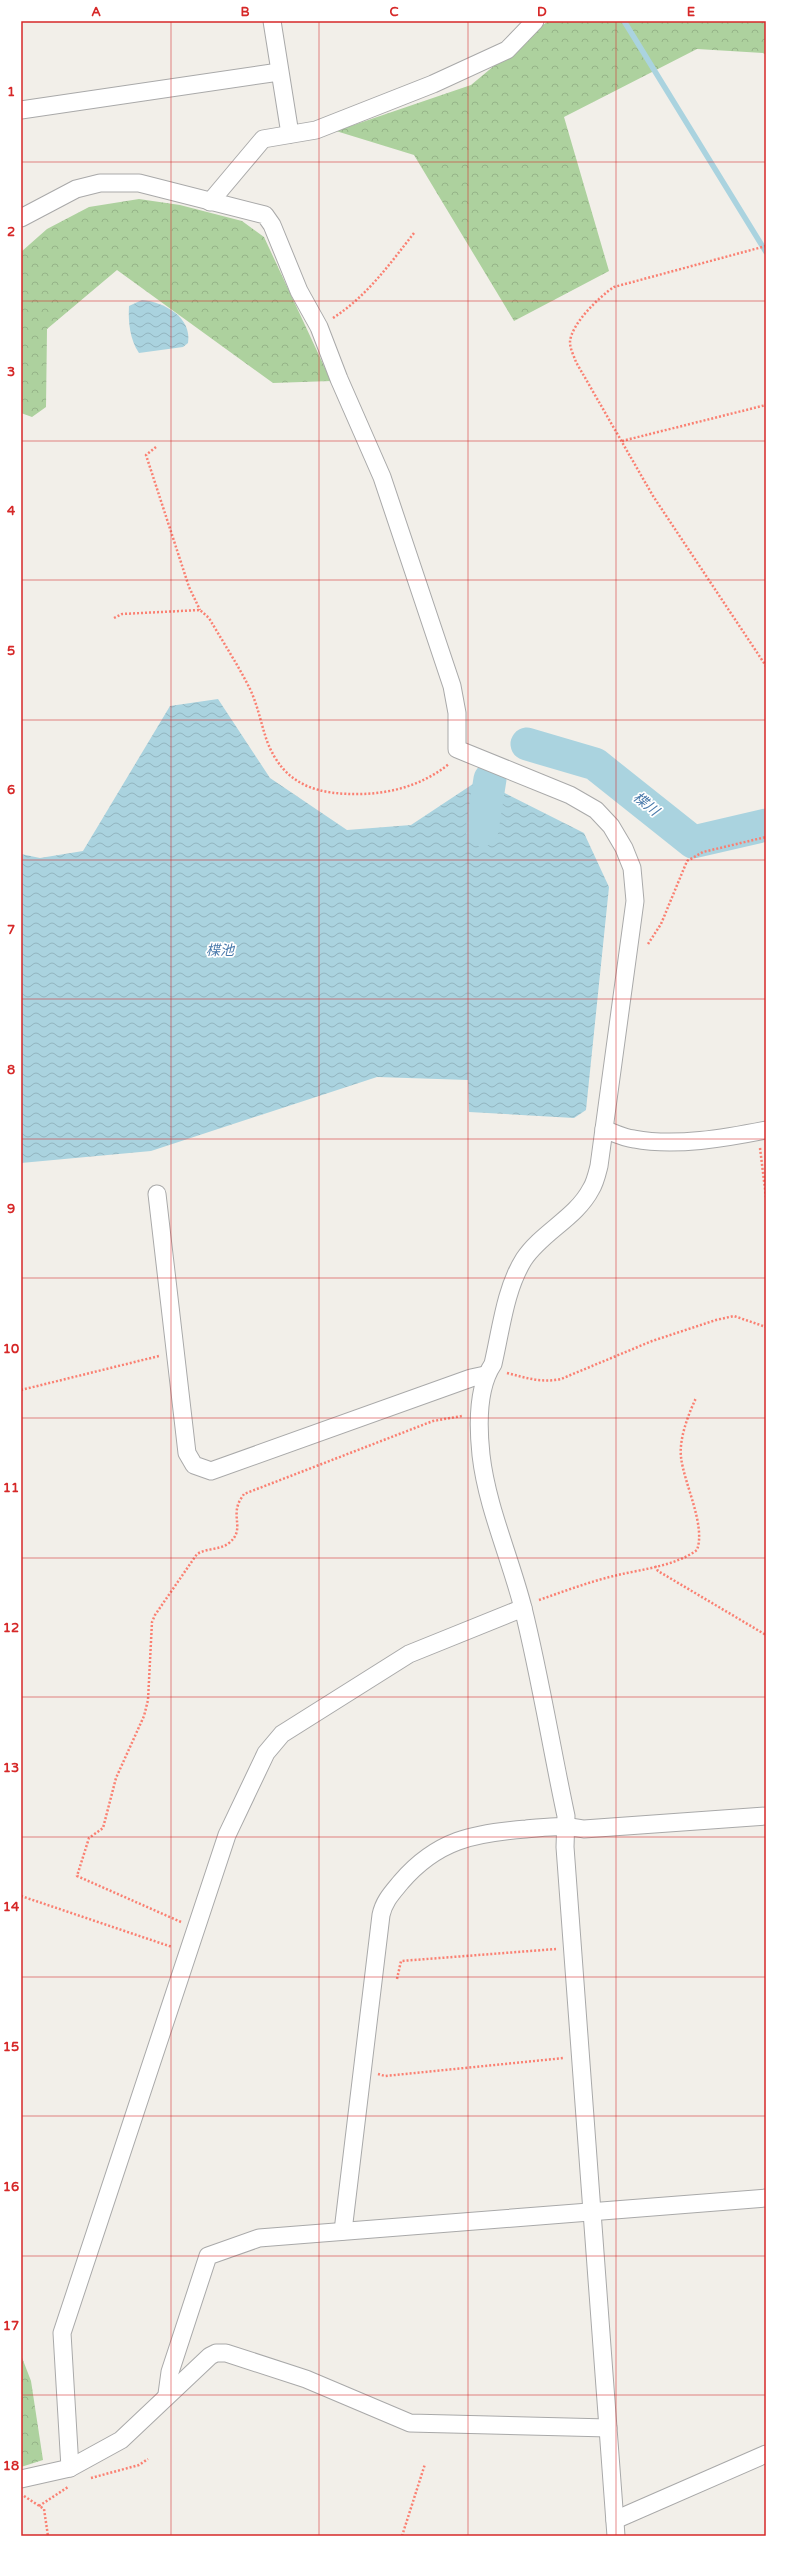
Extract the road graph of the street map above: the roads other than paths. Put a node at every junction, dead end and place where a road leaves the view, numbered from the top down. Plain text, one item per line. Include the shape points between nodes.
1 (272, 21) edge
2 (535, 21) edge
3 (279, 72) junction
4 (21, 110) edge
5 (290, 134) junction
6 (210, 202) junction
7 (21, 218) edge
8 (604, 1129) junction
9 (762, 1131) edge
10 (157, 1194) dead end
11 (487, 1372) junction
12 (523, 1608) junction
13 (766, 1816) edge
14 (566, 1825) junction
15 (766, 2198) edge
16 (591, 2212) junction
17 (343, 2231) junction
18 (167, 2394) junction
19 (608, 2428) junction
20 (766, 2454) edge
21 (72, 2476) junction
22 (21, 2479) edge
23 (615, 2528) edge

1 - 3 street
2 - 5 street via 507,50 433,84 316,130
3 - 4 street
3 - 5 street
5 - 6 street via 263,139
6 - 7 street via 139,183 100,183 76,189
6 - 8 street via 265,215 272,225 299,292 320,327 339,380 382,477 449,679 457,713 457,749 570,795 596,810 611,826 624,848 632,868 635,901
8 - 9 street via 633,1139 660,1141 724,1138
8 - 11 street via 599,1166 592,1189 578,1207 545,1234 524,1259 512,1281
10 - 11 street via 187,1453 194,1465 211,1471
11 - 12 street via 480,1412 481,1455 487,1485
12 - 14 street
12 - 21 street via 409,1654 282,1734 266,1753 226,1835 62,2334
13 - 14 street via 584,1829
14 - 16 street via 565,1847
14 - 17 street via 489,1832 447,1844 426,1857 384,1902
15 - 16 street
16 - 17 street
16 - 19 street
17 - 18 street via 260,2238 208,2256 170,2372
18 - 19 street via 183,2384 210,2356 226,2353 306,2379 410,2423
18 - 21 street via 148,2417
19 - 23 street
20 - 23 street
21 - 22 street

